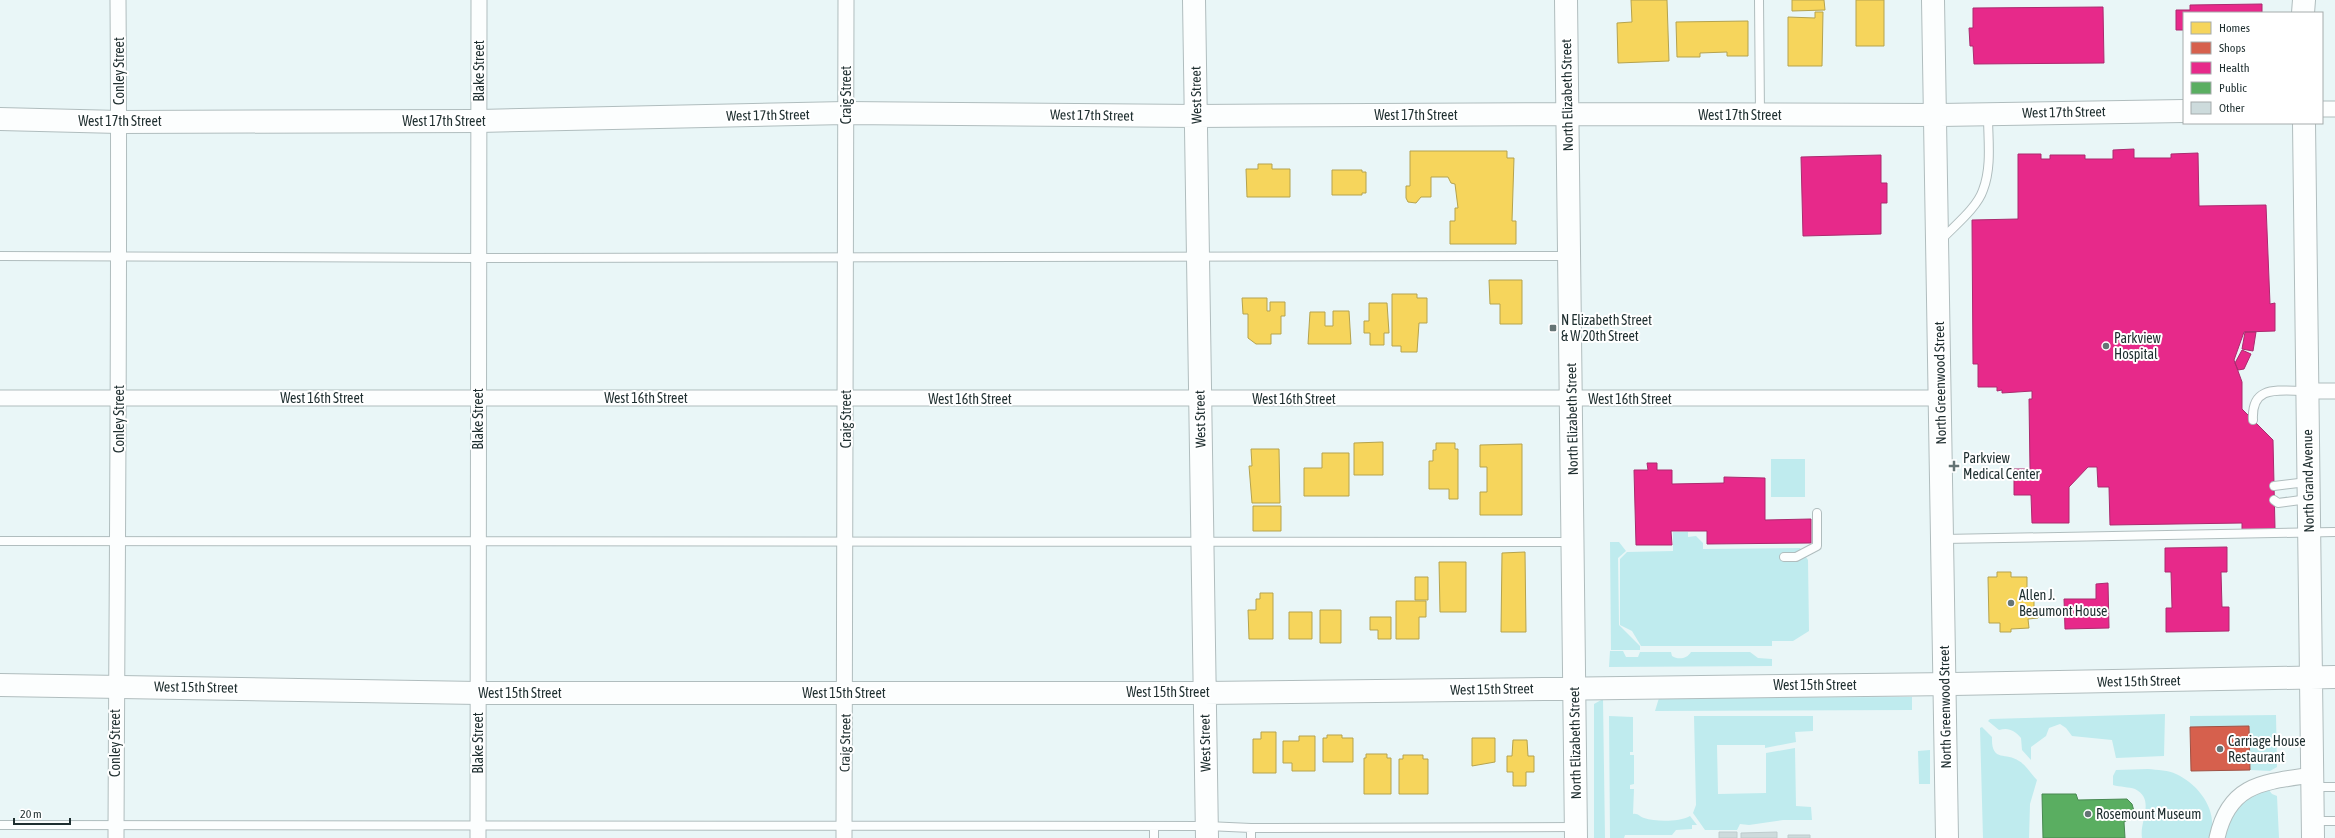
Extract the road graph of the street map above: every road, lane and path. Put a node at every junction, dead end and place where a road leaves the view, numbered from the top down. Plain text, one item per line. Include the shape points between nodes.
1 (118, 0) edge
2 (479, 0) edge
3 (846, 0) edge
4 (1194, 0) edge
5 (1566, 0) edge
6 (1759, 0) edge
7 (1933, 0) edge
8 (2304, 0) edge
9 (2303, 12) edge
10 (2323, 109) edge
11 (2335, 109) edge
12 (2183, 111) edge
13 (845, 113) junction
14 (1567, 114) junction
15 (1988, 114) junction
16 (1760, 115) junction
17 (1935, 115) junction
18 (1196, 116) junction
19 (0, 119) edge
20 (478, 121) junction
21 (119, 122) junction
22 (2304, 124) edge
23 (1938, 243) junction
24 (0, 256) edge
25 (119, 256) junction
26 (1569, 256) junction
27 (1198, 257) junction
28 (478, 258) junction
29 (846, 258) junction
30 (2307, 391) junction
31 (2335, 391) edge
32 (0, 398) edge
33 (119, 398) junction
34 (478, 398) junction
35 (846, 398) junction
36 (1940, 398) junction
37 (1200, 399) junction
38 (1572, 399) junction
39 (2253, 420) dead end
40 (2274, 486) dead end
41 (2308, 491) junction
42 (2274, 500) dead end
43 (1817, 513) dead end
44 (2309, 532) junction
45 (2335, 532) edge
46 (1942, 539) junction
47 (478, 541) junction
48 (1202, 541) junction
49 (0, 542) edge
50 (118, 542) junction
51 (846, 542) junction
52 (1573, 542) junction
53 (1784, 557) dead end
54 (2310, 677) junction
55 (2335, 677) edge
56 (1944, 684) junction
57 (0, 685) edge
58 (115, 685) junction
59 (1574, 687) junction
60 (846, 692) junction
61 (1204, 692) junction
62 (478, 693) junction
63 (2312, 781) junction
64 (2335, 787) edge
65 (2335, 821) edge
66 (0, 825) edge
67 (1154, 827) junction
68 (1251, 828) junction
69 (2312, 830) edge
70 (116, 831) edge
71 (478, 832) edge
72 (845, 832) edge
73 (1207, 832) edge
74 (1576, 833) edge
75 (1154, 838) edge
76 (1251, 838) edge
77 (1947, 838) edge
78 (2217, 838) edge

1 - 21 street, Conley Street
2 - 20 street, Blake Street
3 - 13 street, Craig Street
4 - 18 street, West Street
5 - 14 street, North Elizabeth Street
6 - 16 lane
7 - 17 street, North Greenwood Street
8 - 9 street
10 - 11 street
12 - 15 street, West 17th Street
13 - 18 street, West 17th Street
13 - 20 street, West 17th Street
13 - 29 street, Craig Street
14 - 16 street, West 17th Street
14 - 18 street, West 17th Street
14 - 26 street, North Elizabeth Street
15 - 17 street, West 17th Street
15 - 23 lane via 1988,164 1983,191 1965,216
16 - 17 street, West 17th Street
17 - 23 street, North Greenwood Street
18 - 27 street, West Street
19 - 21 street, West 17th Street
20 - 21 street, West 17th Street
20 - 28 street, Blake Street
21 - 25 street, Conley Street
22 - 30 street, North Grand Avenue
23 - 36 street, North Greenwood Street
24 - 25 lane
25 - 28 lane
25 - 33 street, Conley Street
26 - 27 lane
26 - 38 street, North Elizabeth Street
27 - 29 lane
27 - 37 street, West Street
28 - 29 lane
28 - 34 street, Blake Street
29 - 35 street, Craig Street
30 - 31 street
30 - 39 lane via 2277,391 2262,395 2255,401
30 - 41 street, North Grand Avenue
32 - 33 street, West 16th Street
33 - 34 street, West 16th Street
33 - 50 street, Conley Street
34 - 35 street, West 16th Street
34 - 47 street, Blake Street
35 - 37 street, West 16th Street
35 - 51 street, Craig Street
36 - 38 street, West 16th Street
36 - 46 street, North Greenwood Street
37 - 38 street, West 16th Street
37 - 48 street, West Street
38 - 52 street, North Elizabeth Street
40 - 41 lane
41 - 42 lane via 2278,503
41 - 44 street, North Grand Avenue
43 - 53 lane via 1817,546 1796,557
44 - 45 lane
44 - 46 lane
44 - 54 street, North Grand Avenue
46 - 56 street, North Greenwood Street
47 - 50 lane
47 - 51 lane
47 - 62 street, Blake Street
48 - 51 lane
48 - 52 lane
48 - 61 street, West Street
49 - 50 lane
50 - 58 street, Conley Street
51 - 60 street, Craig Street
52 - 59 street, North Elizabeth Street
54 - 55 street, West 15th Street
54 - 56 street, West 15th Street
54 - 63 street, North Grand Avenue
56 - 59 street, West 15th Street
56 - 77 street, North Greenwood Street
57 - 58 street, West 15th Street
58 - 62 street, West 15th Street
58 - 70 street, Conley Street
59 - 61 street, West 15th Street
59 - 74 street, North Elizabeth Street
60 - 61 street, West 15th Street
60 - 62 street, West 15th Street
60 - 72 street, Craig Street
61 - 73 street, West Street
62 - 71 street, Blake Street
63 - 64 lane
63 - 69 street, North Grand Avenue
63 - 78 street via 2254,785 2237,796 2221,822
65 - 69 lane
66 - 70 lane
67 - 72 lane
67 - 73 lane
67 - 75 lane
68 - 73 lane
68 - 74 lane
68 - 76 lane
70 - 71 lane
71 - 72 lane

